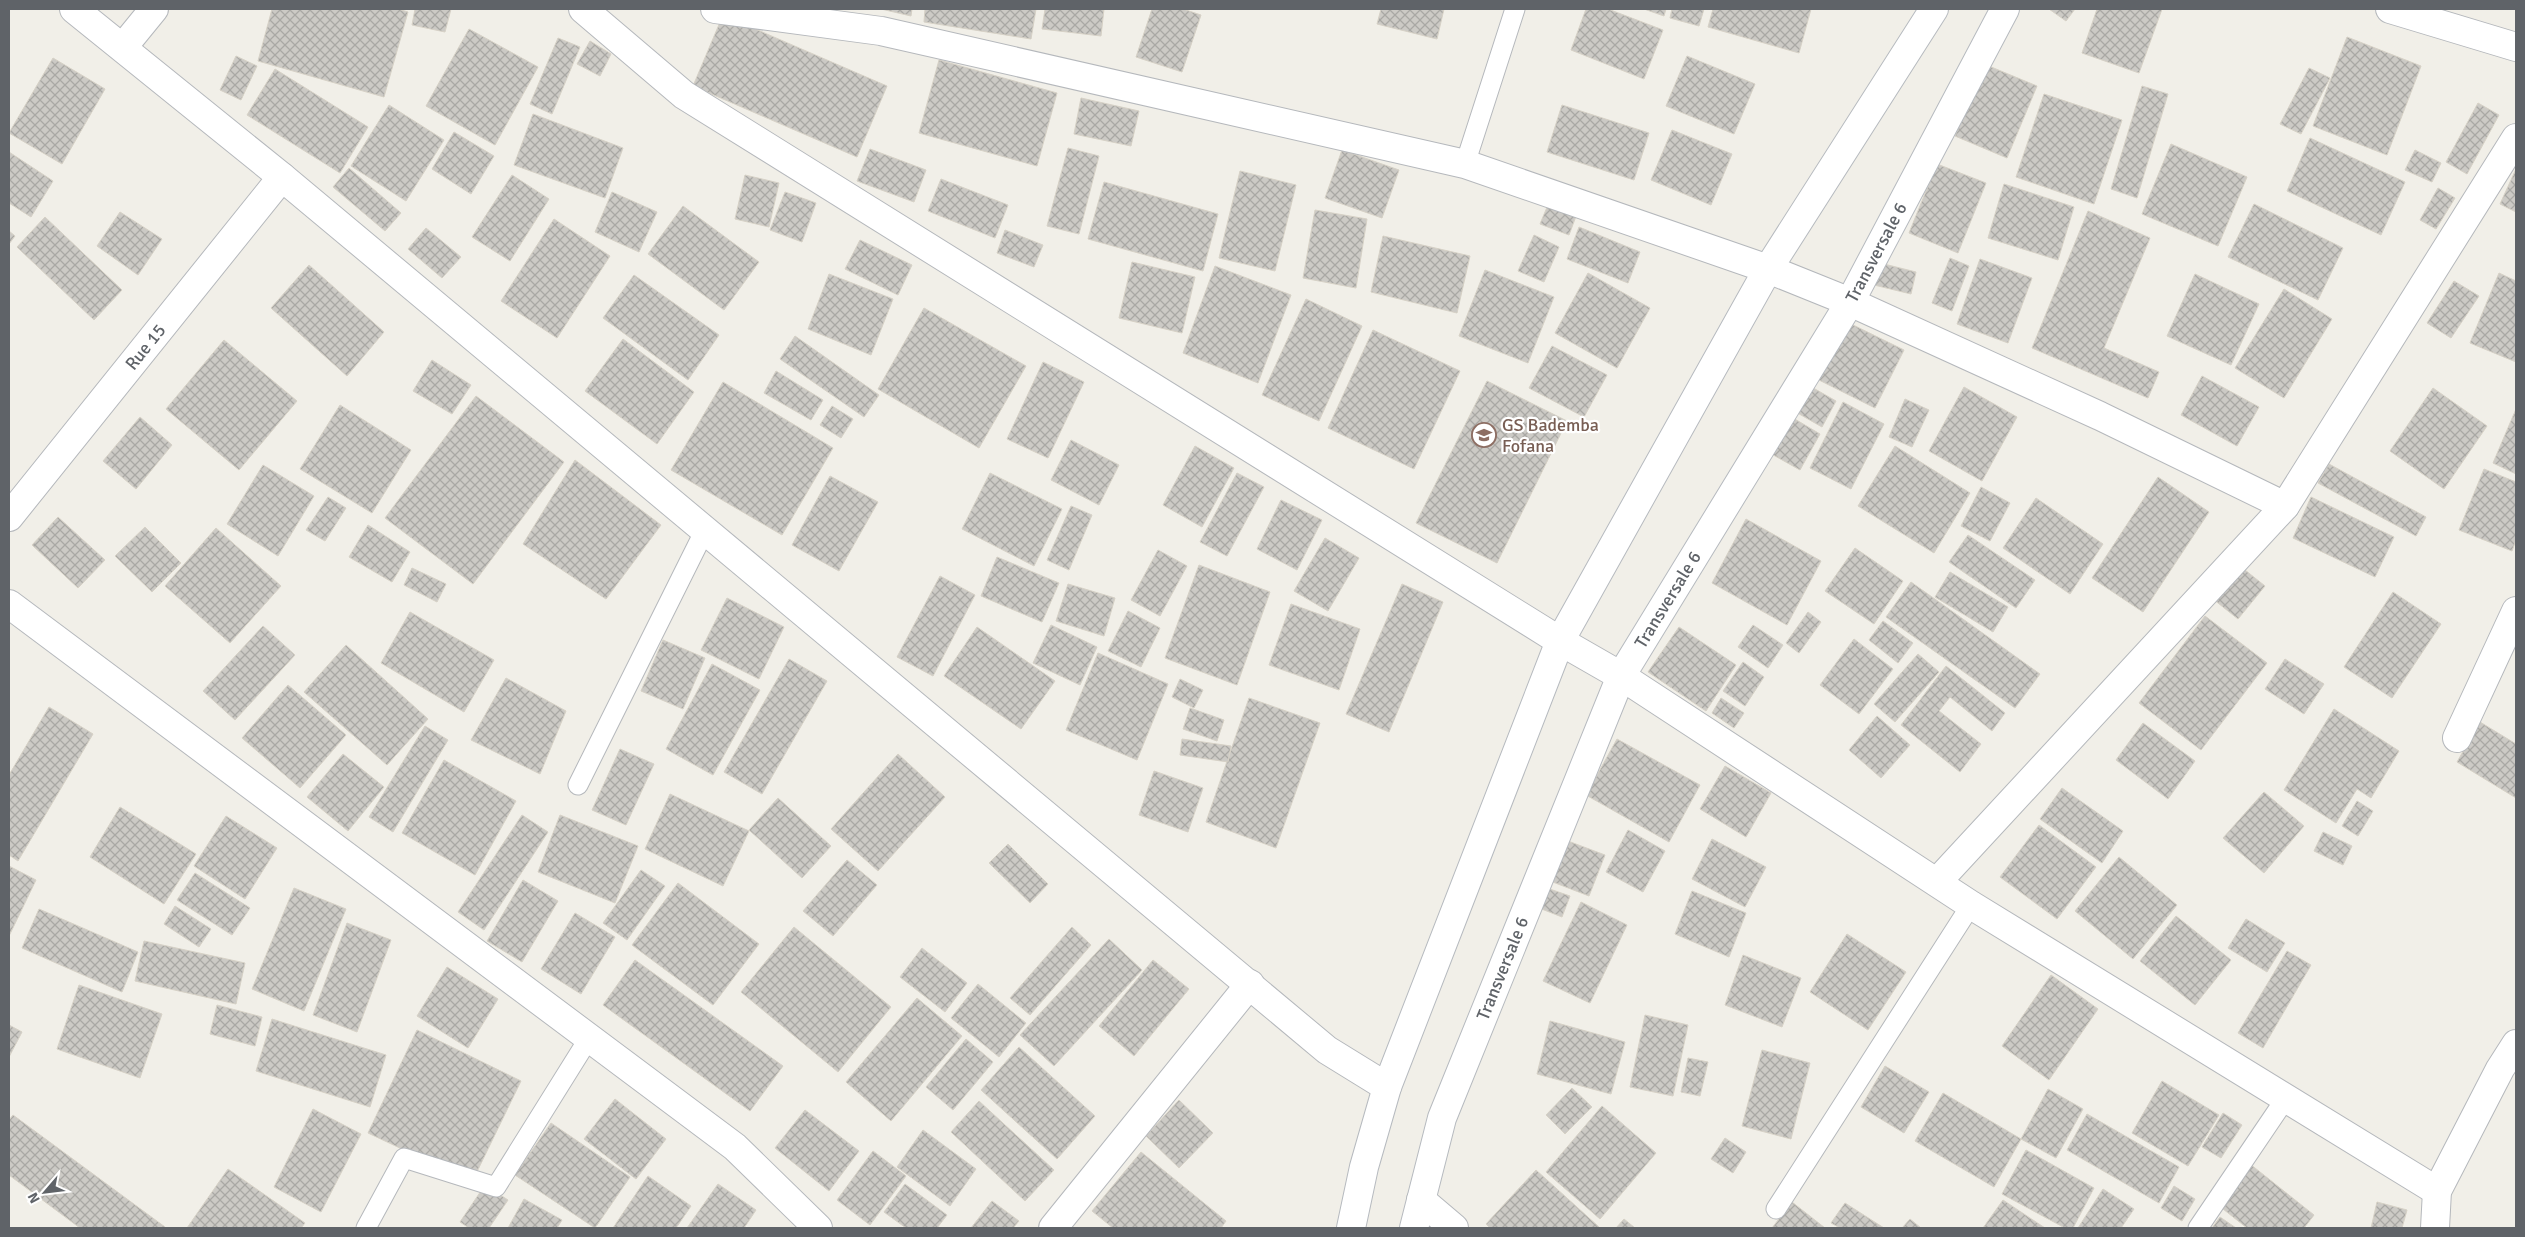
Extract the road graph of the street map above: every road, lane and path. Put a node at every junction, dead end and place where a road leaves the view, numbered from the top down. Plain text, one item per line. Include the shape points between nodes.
1 (74, 9) edge
2 (154, 9) edge
3 (583, 9) edge
4 (715, 9) edge
5 (1514, 9) edge
6 (1934, 9) edge
7 (2005, 9) edge
8 (2390, 9) edge
9 (123, 47) junction
10 (2516, 47) edge
11 (2516, 138) edge
12 (1465, 164) junction
13 (282, 177) junction
14 (1768, 269) junction
15 (1850, 302) junction
16 (2285, 506) junction
17 (9, 517) edge
18 (705, 530) junction
19 (9, 604) edge
20 (2516, 611) edge
21 (1560, 642) junction
22 (1621, 676) junction
23 (2457, 738) dead end
24 (578, 785) dead end
25 (1937, 882) junction
26 (1972, 905) junction
27 (1250, 984) junction
28 (589, 1038) junction
29 (2516, 1044) edge
30 (1387, 1087) junction
31 (2286, 1098) junction
32 (2437, 1191) junction
33 (1421, 1200) junction
34 (1776, 1209) dead end
35 (366, 1228) edge
36 (818, 1228) edge
37 (1053, 1228) edge
38 (1351, 1228) edge
39 (1414, 1228) edge
40 (1454, 1228) edge
41 (2198, 1228) edge
42 (2435, 1228) edge

1 - 9 street
2 - 9 street
3 - 21 street via 684,95
4 - 12 street via 881,31
5 - 12 lane
6 - 14 street
7 - 15 street, Transversale 6
8 - 10 street
9 - 13 street
11 - 16 street
12 - 14 street
13 - 17 street, Rue 15
13 - 18 street
14 - 15 street
14 - 21 street
15 - 16 street via 2100,416
15 - 22 street, Transversale 6
16 - 25 street
18 - 24 lane
18 - 27 street
19 - 28 street
20 - 23 street
21 - 22 street
21 - 30 street
22 - 25 street
22 - 33 street, Transversale 6 via 1442,1118
25 - 26 street
26 - 31 street
26 - 34 lane
27 - 30 street via 1327,1050
27 - 37 street
28 - 35 lane via 496,1187 404,1158
28 - 36 street via 735,1147
29 - 32 street
30 - 38 street
31 - 32 street
31 - 41 lane
32 - 42 street
33 - 39 street, Transversale 6
33 - 40 street

